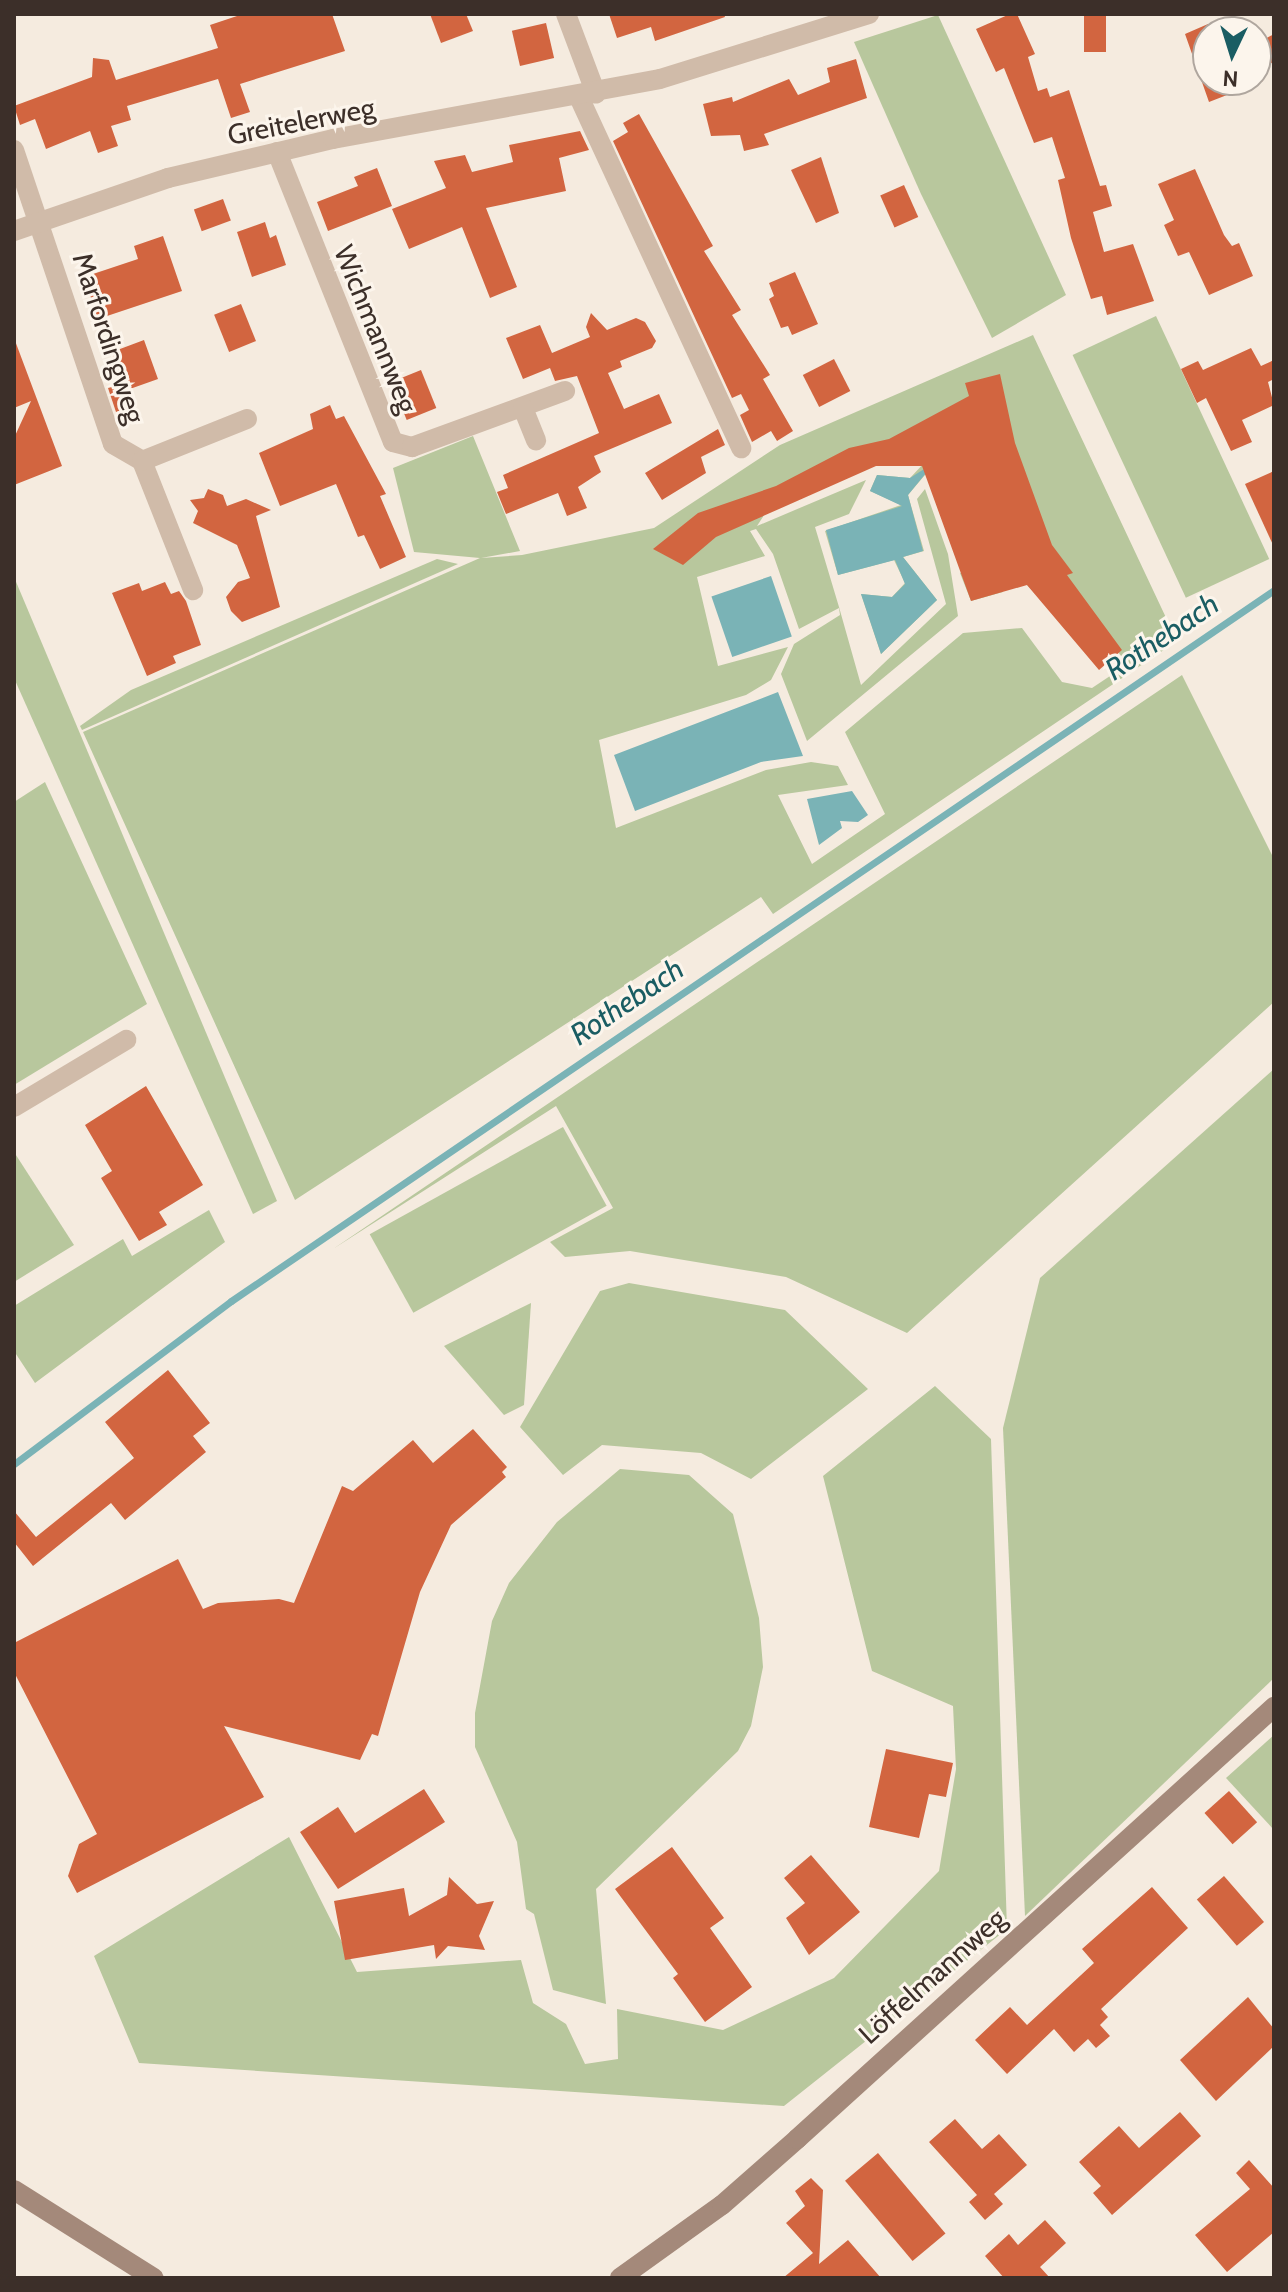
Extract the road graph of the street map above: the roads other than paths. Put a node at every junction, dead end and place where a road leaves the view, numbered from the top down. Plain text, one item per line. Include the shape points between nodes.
1 (566, 14) edge
2 (857, 16) edge
3 (587, 95) junction
4 (14, 150) edge
5 (277, 152) junction
6 (40, 220) junction
7 (14, 231) edge
8 (565, 391) dead end
9 (523, 408) junction
10 (247, 419) dead end
11 (536, 440) dead end
12 (741, 448) dead end
13 (142, 461) junction
14 (193, 590) dead end
15 (126, 1040) dead end
16 (14, 1107) edge
17 (1274, 1707) edge
18 (14, 2190) edge
19 (154, 2278) edge
20 (620, 2278) edge

1 - 3 street
2 - 3 street, Greitelerweg via 660,79
3 - 5 street, Greitelerweg
3 - 12 street
4 - 6 street
5 - 6 street, Greitelerweg via 168,178
5 - 9 street, Wichmannweg via 393,442 412,447
6 - 7 street, Greitelerweg
6 - 13 street, Marfordingweg via 113,444
8 - 9 street, Wichmannweg
9 - 11 street
10 - 13 street, Marfordingweg
13 - 14 street, Marfordingweg
15 - 16 street
17 - 20 street, Löffelmannweg via 722,2205
18 - 19 street

